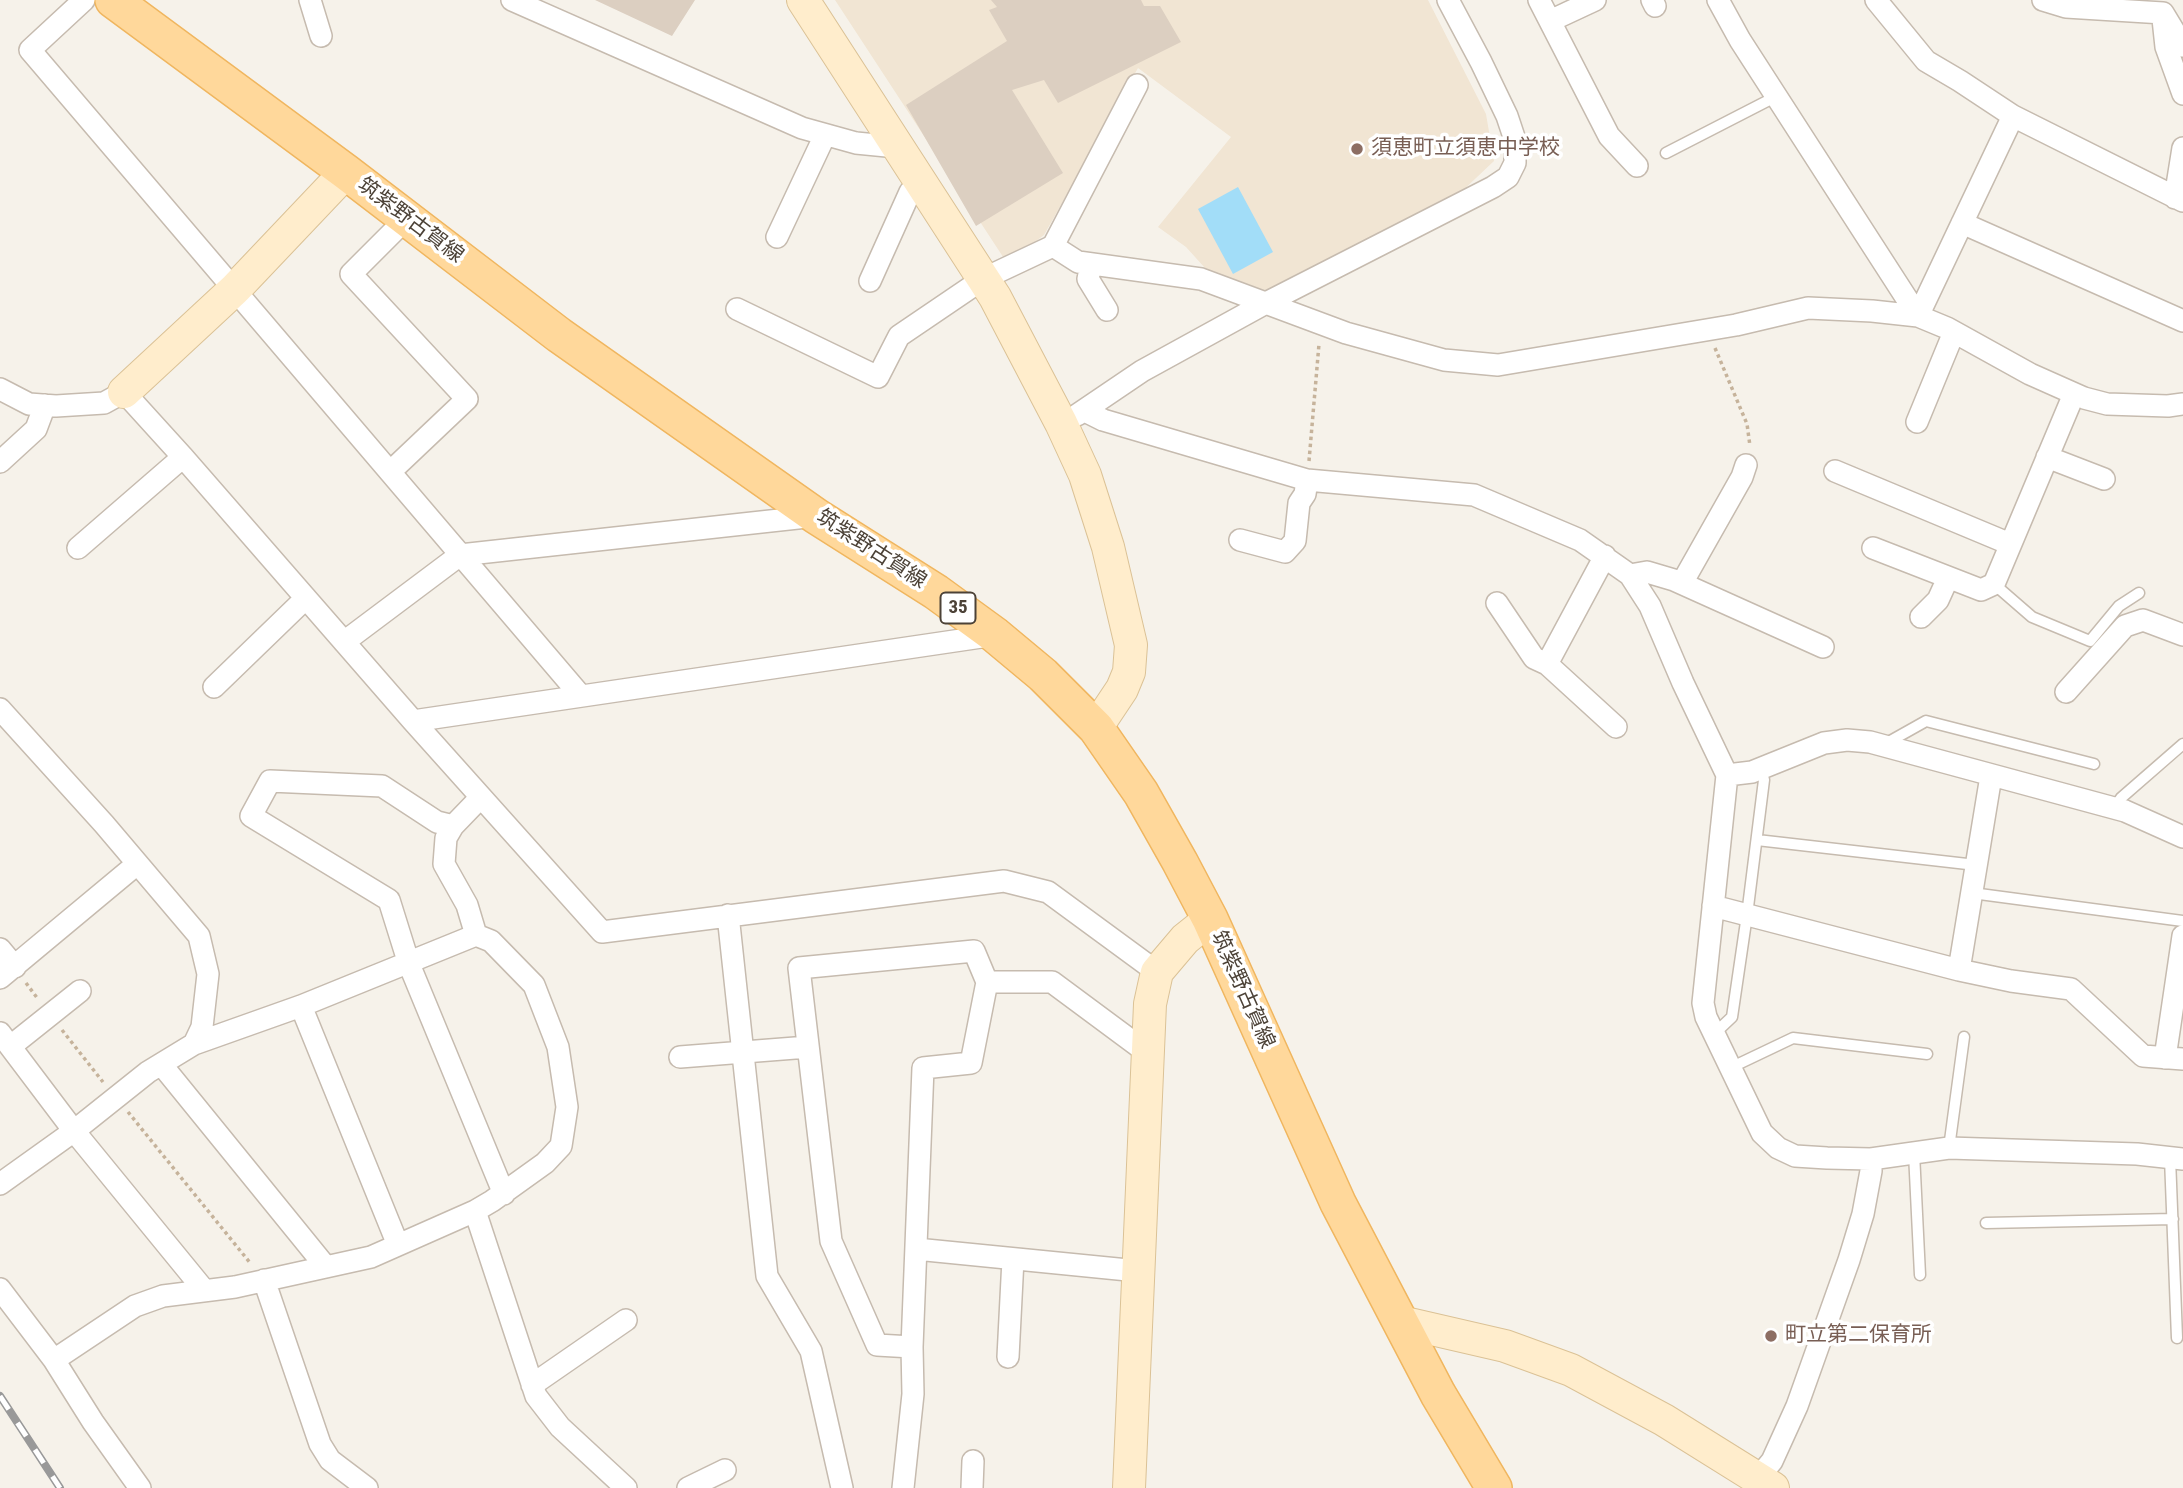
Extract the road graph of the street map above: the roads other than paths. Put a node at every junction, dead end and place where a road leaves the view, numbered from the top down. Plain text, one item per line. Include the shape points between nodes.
1 (84, 0) edge
2 (113, 0) edge
3 (310, 0) edge
4 (512, 0) edge
5 (803, 0) edge
6 (1448, 0) edge
7 (1539, 0) edge
8 (1595, 0) edge
9 (1718, 0) edge
10 (1876, 0) edge
11 (2043, 0) edge
12 (2165, 7) edge
13 (1550, 21) junction
14 (321, 36) dead end
15 (2183, 46) edge
16 (1137, 85) dead end
17 (2183, 94) edge
18 (1777, 96) junction
19 (2013, 116) junction
20 (825, 135) junction
21 (897, 147) junction
22 (2183, 148) edge
23 (1666, 153) dead end
24 (1637, 166) dead end
25 (346, 172) junction
26 (921, 184) junction
27 (2179, 199) edge
28 (407, 218) junction
29 (1962, 223) junction
30 (777, 237) dead end
31 (1053, 246) junction
32 (1090, 264) junction
33 (983, 279) junction
34 (870, 281) dead end
35 (235, 289) junction
36 (1264, 304) junction
37 (737, 309) dead end
38 (1107, 310) dead end
39 (1919, 316) junction
40 (2183, 320) edge
41 (1954, 332) junction
42 (0, 389) edge
43 (124, 392) junction
44 (2074, 394) junction
45 (2183, 404) edge
46 (45, 405) junction
47 (1073, 417) junction
48 (1917, 422) dead end
49 (183, 457) junction
50 (2047, 457) junction
51 (0, 462) edge
52 (1746, 465) road end
53 (390, 471) junction
54 (1835, 471) dead end
55 (2104, 479) dead end
56 (1307, 480) junction
57 (816, 516) junction
58 (1240, 540) dead end
59 (2010, 544) junction
60 (78, 548) dead end
61 (1873, 548) dead end
62 (460, 555) junction
63 (1605, 556) junction
64 (1630, 575) junction
65 (1948, 578) junction
66 (1682, 583) junction
67 (1994, 584) junction
68 (2139, 593) dead end
69 (306, 598) junction
70 (1497, 603) dead end
71 (1921, 617) dead end
72 (995, 635) junction
73 (2183, 635) edge
74 (344, 642) junction
75 (1823, 647) dead end
76 (1547, 664) junction
77 (214, 687) dead end
78 (2066, 692) dead end
79 (581, 696) junction
80 (0, 709) edge
81 (413, 721) junction
82 (1616, 727) dead end
83 (1096, 728) junction
84 (2183, 744) edge
85 (1883, 745) junction
86 (2094, 764) dead end
87 (1761, 768) junction
88 (1727, 775) junction
89 (1991, 776) junction
90 (481, 797) junction
91 (2114, 808) junction
92 (453, 826) junction
93 (2183, 837) edge
94 (1757, 840) junction
95 (137, 864) junction
96 (1976, 865) junction
97 (1972, 893) junction
98 (1713, 906) junction
99 (728, 915) junction
100 (1748, 915) junction
101 (1210, 919) junction
102 (2183, 921) edge
103 (476, 935) junction
104 (2183, 936) edge
105 (0, 949) edge
106 (409, 964) junction
107 (2181, 967) edge
108 (1959, 970) junction
109 (1157, 972) junction
110 (7, 973) edge
111 (988, 982) junction
112 (80, 991) dead end
113 (301, 1006) junction
114 (1714, 1034) junction
115 (1964, 1037) dead end
116 (5, 1039) edge
117 (194, 1044) junction
118 (808, 1047) junction
119 (1141, 1048) dead end
120 (742, 1053) junction
121 (1927, 1054) dead end
122 (680, 1057) dead end
123 (2174, 1058) edge
124 (161, 1063) junction
125 (1730, 1068) junction
126 (74, 1131) junction
127 (1949, 1148) junction
128 (1914, 1153) junction
129 (2177, 1158) edge
130 (1871, 1159) junction
131 (0, 1184) edge
132 (504, 1194) junction
133 (475, 1211) junction
134 (2173, 1219) junction
135 (1986, 1223) dead end
136 (398, 1245) junction
137 (916, 1249) junction
138 (1013, 1259) junction
139 (326, 1267) junction
140 (1138, 1271) junction
141 (1920, 1275) dead end
142 (264, 1280) junction
143 (0, 1289) edge
144 (204, 1290) junction
145 (626, 1320) dead end
146 (1401, 1322) junction
147 (2177, 1338) dead end
148 (912, 1347) junction
149 (1008, 1357) dead end
150 (54, 1360) junction
151 (532, 1385) junction
152 (973, 1461) dead end
153 (725, 1470) dead end
154 (1765, 1483) edge
155 (140, 1488) edge
156 (367, 1488) edge
157 (626, 1488) edge
158 (688, 1488) edge
159 (842, 1488) edge
160 (903, 1488) edge
161 (972, 1488) edge
162 (1129, 1488) edge
163 (1494, 1488) edge

1 - 35 street via 30,50
2 - 25 main road, 筑紫野古賀線 / 35
3 - 14 street
4 - 20 street
5 - 21 street
6 - 36 street via 1515,140 1515,163 1508,177
7 - 13 street
8 - 13 street
9 - 18 street
10 - 19 street via 1926,61
11 - 12 street via 2066,7
12 - 15 street
12 - 17 street via 2166,47
13 - 24 street via 1609,136
16 - 31 street
18 - 23 lane
18 - 39 street
19 - 27 street
19 - 29 street
20 - 21 street via 856,144
20 - 30 street
21 - 26 street
22 - 27 street
25 - 28 main road, 筑紫野古賀線 / 35
25 - 35 street
26 - 33 street
26 - 34 street via 909,192
28 - 53 street via 351,274 467,399
28 - 57 main road, 筑紫野古賀線 / 35 via 559,335
29 - 39 street
29 - 40 street
31 - 32 street
31 - 33 street
32 - 36 street via 1201,279
32 - 38 street via 1088,279
33 - 37 street via 899,336 878,377
33 - 47 street
35 - 43 street
35 - 53 street
36 - 39 street via 1413,353 1498,365 1708,330 1808,308
36 - 47 street via 1142,371
39 - 41 street
41 - 44 street
41 - 48 street
42 - 46 street via 29,404
43 - 46 street via 104,402
43 - 49 street
44 - 45 street via 2107,404
44 - 50 street
46 - 51 street via 36,429
47 - 56 street via 1103,420
47 - 83 street via 1131,645 1122,689
49 - 60 street
49 - 69 street
50 - 55 street
50 - 59 street
52 - 66 street
53 - 62 street
54 - 59 street
56 - 58 street via 1295,541 1285,552
56 - 63 street via 1474,495 1580,540
57 - 62 street
57 - 72 main road, 筑紫野古賀線 / 35
59 - 67 street
61 - 65 street
62 - 74 street
62 - 79 street
63 - 64 street
63 - 76 street
64 - 66 street via 1647,572
64 - 88 street via 1650,606
65 - 67 street via 1981,590
65 - 71 street via 1938,600
66 - 75 street
67 - 68 lane via 2032,617 2090,641 2119,607
69 - 74 street
69 - 77 street
70 - 76 street via 1534,658
72 - 79 street
72 - 83 main road, 筑紫野古賀線 / 35
73 - 78 street via 2143,620 2125,626
74 - 81 street
76 - 82 street
79 - 81 street
80 - 95 street
81 - 90 street
83 - 101 main road, 筑紫野古賀線 / 35 via 1153,812
84 - 91 lane
85 - 86 lane via 1926,722
85 - 87 street via 1847,740 1824,743
85 - 89 street
87 - 88 street
87 - 94 lane via 1764,780
88 - 98 street
89 - 91 street
89 - 96 street
90 - 92 street
90 - 99 street via 601,932
91 - 93 street
92 - 103 street via 446,838 444,864 467,905
92 - 106 street via 437,822 382,786 270,781 251,816 389,900
94 - 96 lane
94 - 100 lane
95 - 110 street
95 - 117 street via 199,936 208,974 202,1027
96 - 97 street
97 - 102 lane
97 - 108 street
98 - 100 street
98 - 114 street via 1703,1003
99 - 109 street via 1004,881 1048,892
99 - 120 street
100 - 108 street
100 - 114 lane via 1732,1017
101 - 109 street via 1185,939
101 - 146 main road, 筑紫野古賀線 / 35 via 1338,1203
103 - 106 street
103 - 132 street via 491,941 534,985 558,1047 567,1107 561,1146
104 - 107 street
105 - 110 street
106 - 113 street
106 - 132 street
107 - 123 street
108 - 123 street via 2071,989 2143,1056
109 - 140 street via 1150,1004
111 - 118 street via 974,951 799,968
111 - 119 street via 1052,982
111 - 137 street via 971,1063 923,1068
112 - 116 street via 50,1015
113 - 117 street
113 - 136 street
114 - 125 street
115 - 127 lane
116 - 126 street
117 - 124 street
118 - 120 street
118 - 148 street via 831,1241 877,1345
120 - 122 street
120 - 159 street via 767,1276 811,1351
121 - 125 lane via 1793,1038
124 - 126 street
124 - 139 street
125 - 130 street via 1762,1133 1778,1148 1795,1156
126 - 131 street
126 - 144 street
127 - 128 street
127 - 129 street
128 - 130 street
128 - 141 lane
129 - 134 lane
130 - 154 street via 1863,1214 1845,1272
132 - 133 street
133 - 136 street
133 - 151 street
134 - 135 lane
134 - 147 lane
136 - 139 street via 372,1257
137 - 138 street
137 - 148 street
138 - 140 street
138 - 149 street
139 - 142 street
140 - 162 street
142 - 144 street
142 - 156 street via 320,1444 330,1460
143 - 150 street
144 - 150 street via 135,1306
145 - 151 street
146 - 154 street via 1505,1346 1571,1370 1664,1420
146 - 163 main road, 筑紫野古賀線 / 35
148 - 160 street via 913,1394
150 - 155 street
151 - 157 street via 560,1427
152 - 161 street
153 - 158 street

